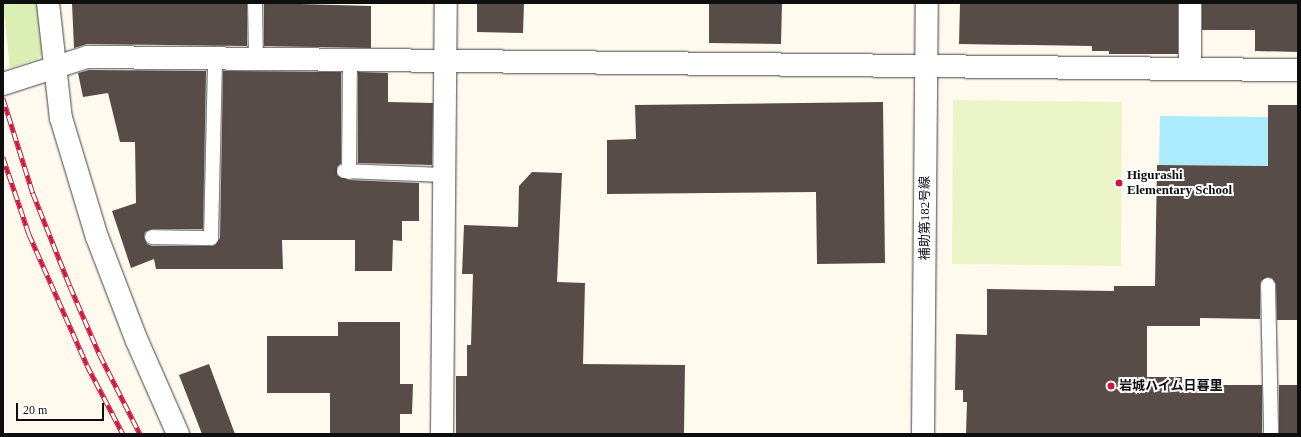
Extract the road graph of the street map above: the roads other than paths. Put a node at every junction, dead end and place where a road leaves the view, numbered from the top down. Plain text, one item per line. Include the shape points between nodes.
1 (48, 3) edge
2 (256, 3) edge
3 (446, 3) edge
4 (927, 3) edge
5 (1190, 3) edge
6 (215, 58) junction
7 (256, 59) junction
8 (350, 60) junction
9 (446, 61) junction
10 (926, 64) junction
11 (57, 66) junction
12 (1190, 68) junction
13 (1298, 70) edge
14 (3, 84) edge
15 (443, 175) junction
16 (152, 237) dead end
17 (1268, 285) dead end
18 (178, 434) edge
19 (442, 434) edge
20 (923, 434) edge
21 (1271, 434) edge

1 - 11 street
2 - 7 lane
3 - 9 street
4 - 10 street, 補助第182号線
5 - 12 street
6 - 7 street
6 - 11 street via 87,57
6 - 16 lane via 211,238
7 - 8 street
8 - 9 street
8 - 15 lane via 346,171
9 - 10 street
9 - 15 street
10 - 12 street
10 - 20 street, 補助第182号線
11 - 14 street
11 - 18 street via 61,118 97,237 137,341
12 - 13 street
15 - 19 street
17 - 21 lane

